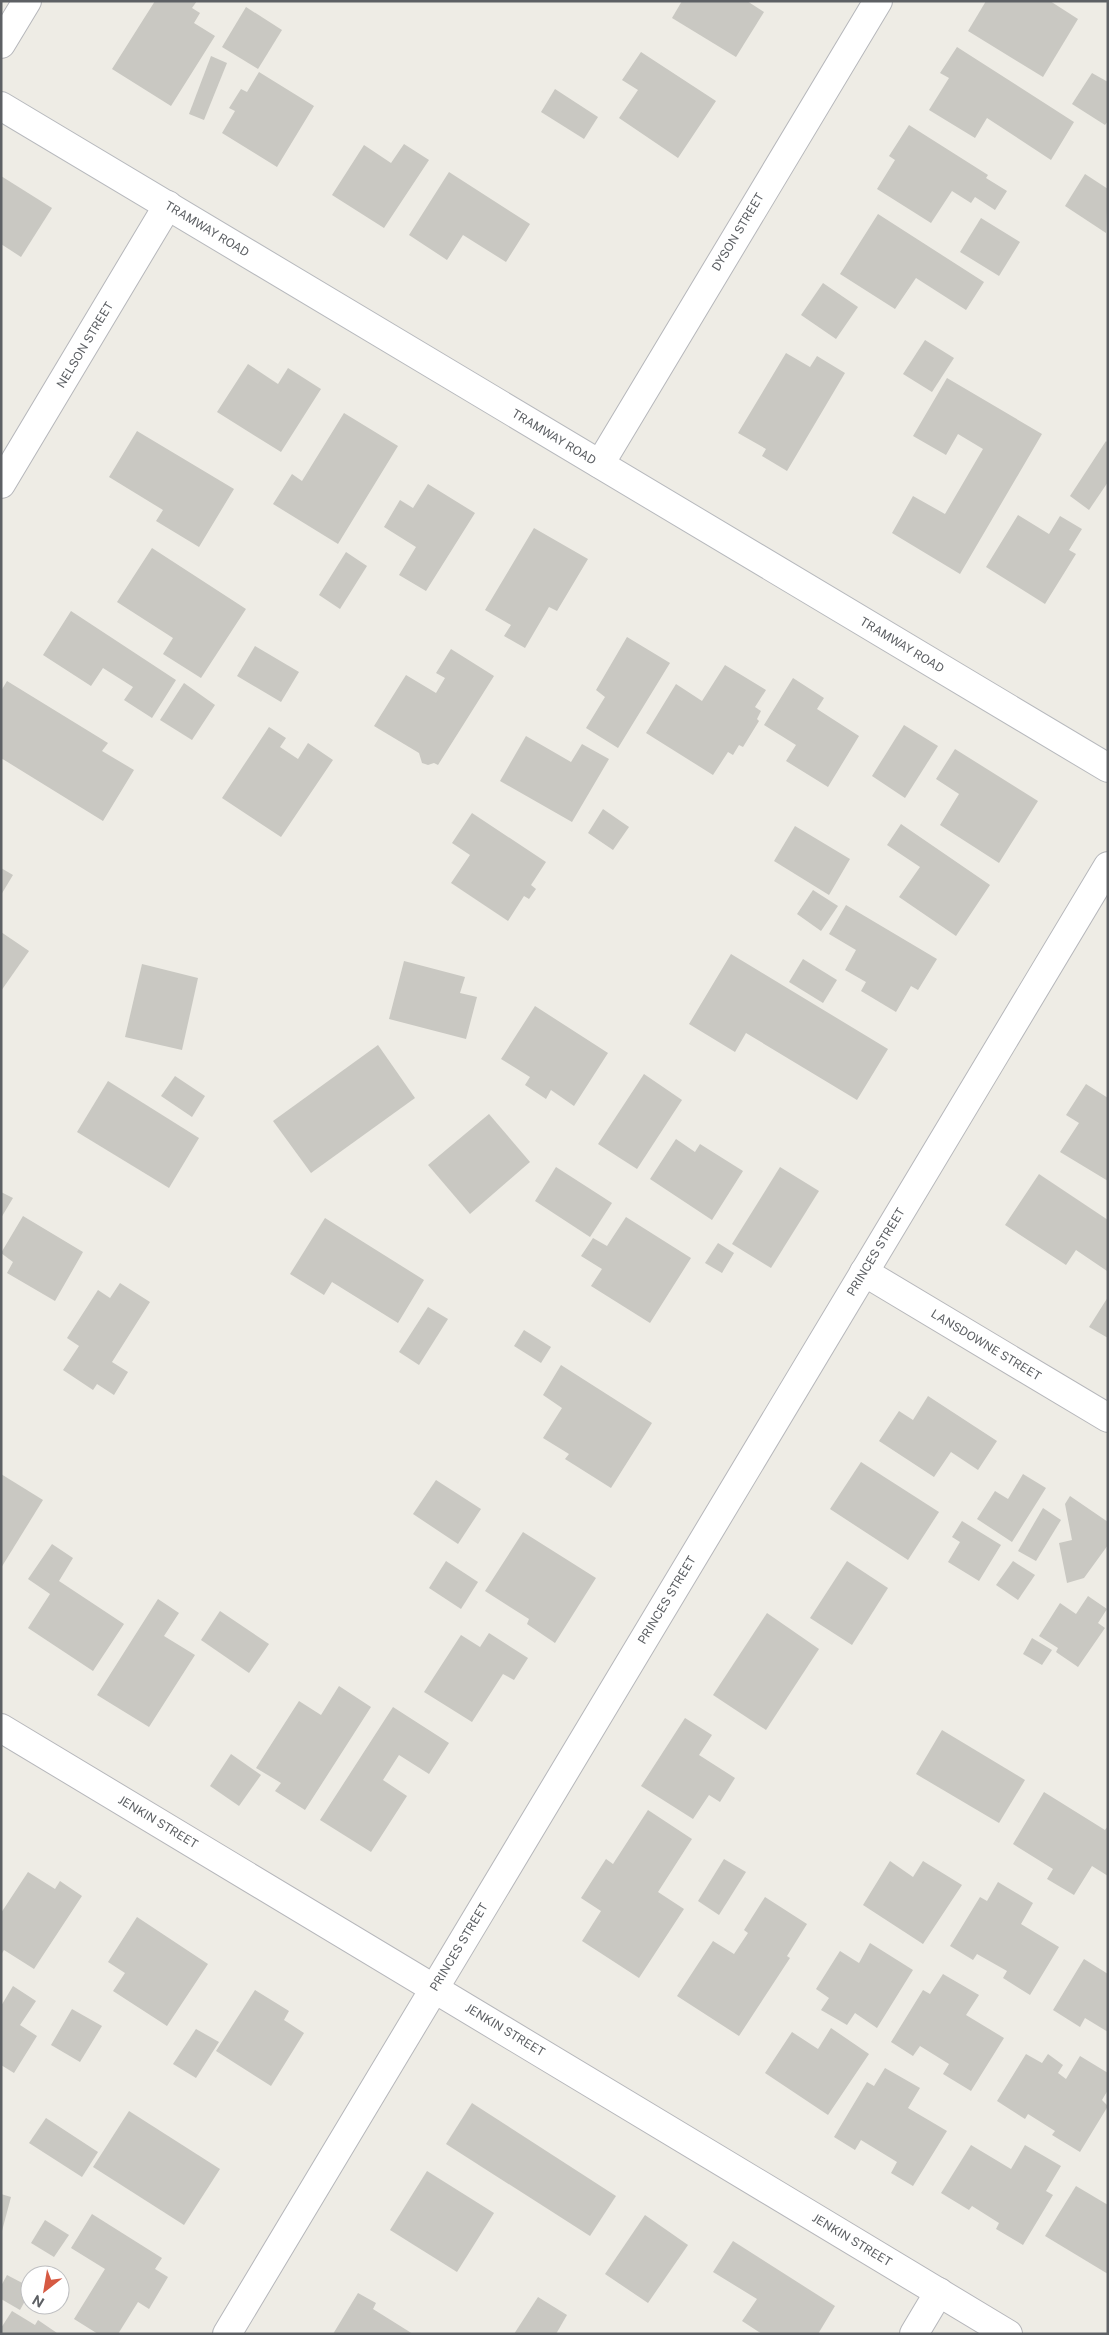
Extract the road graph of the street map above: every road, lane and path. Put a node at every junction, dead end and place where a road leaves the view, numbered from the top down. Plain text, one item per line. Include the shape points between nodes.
1 (27, 1) edge
2 (878, 1) edge
3 (1, 44) edge
4 (1, 106) edge
5 (168, 205) junction
6 (600, 464) junction
7 (1, 484) edge
8 (1108, 768) edge
9 (1108, 866) edge
10 (864, 1272) junction
11 (1108, 1418) edge
12 (1, 1728) edge
13 (434, 1988) junction
14 (939, 2292) junction
15 (227, 2334) edge
16 (914, 2334) edge
17 (1008, 2334) edge

1 - 3 street
2 - 6 street, DYSON STREET
4 - 5 street, TRAMWAY ROAD
5 - 6 street, TRAMWAY ROAD
5 - 7 street, NELSON STREET
6 - 8 street, TRAMWAY ROAD
9 - 10 street, PRINCES STREET
10 - 11 street, LANSDOWNE STREET
10 - 13 street, PRINCES STREET
12 - 13 street, JENKIN STREET
13 - 14 street, JENKIN STREET
13 - 15 street, PRINCES STREET
14 - 16 street
14 - 17 street, JENKIN STREET

